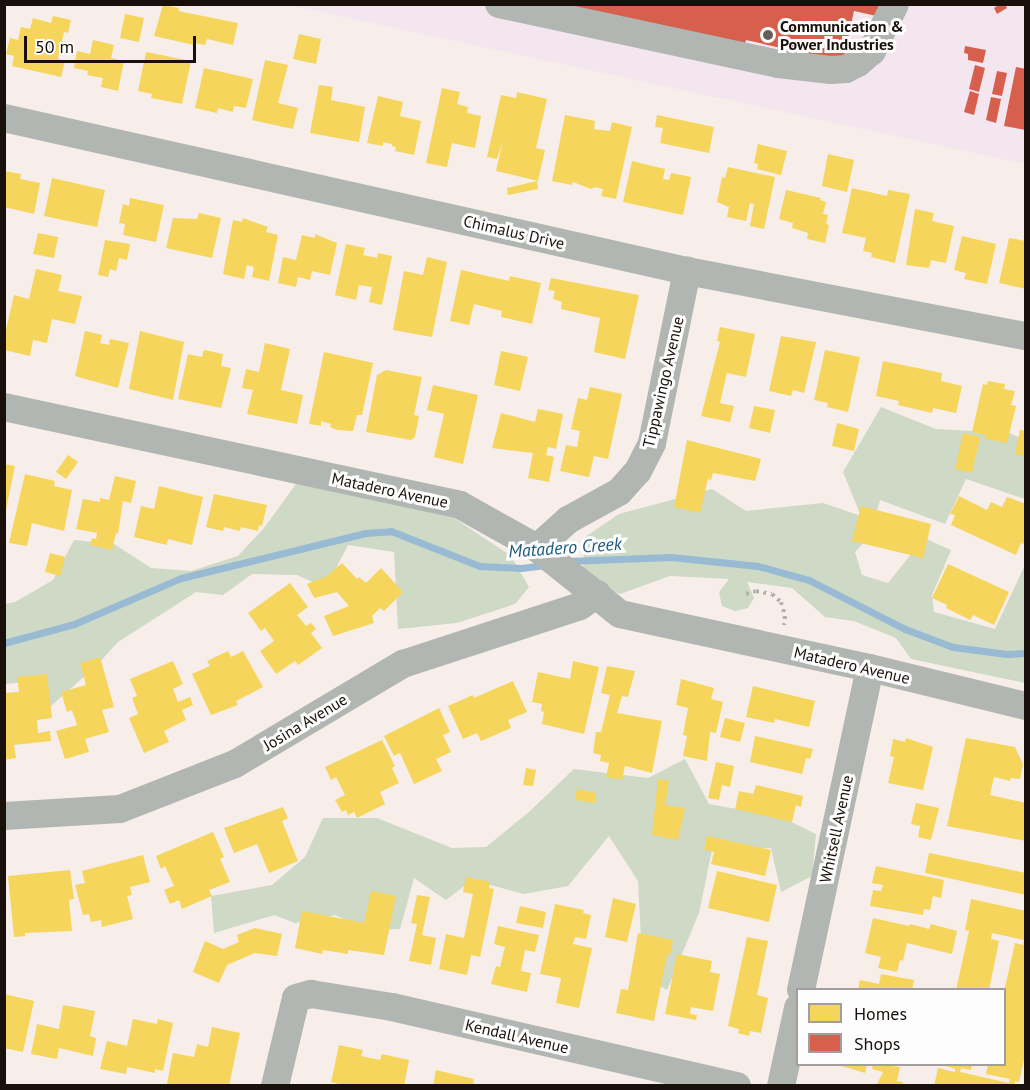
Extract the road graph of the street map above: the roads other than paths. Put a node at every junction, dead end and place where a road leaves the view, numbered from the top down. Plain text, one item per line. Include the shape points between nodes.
1 (499, 4) edge
2 (895, 4) edge
3 (4, 118) edge
4 (687, 271) junction
5 (1026, 336) edge
6 (4, 407) edge
7 (541, 551) junction
8 (597, 594) junction
9 (870, 668) junction
10 (1026, 706) edge
11 (4, 816) edge
12 (801, 988) edge
13 (796, 1017) edge
14 (275, 1086) edge
15 (737, 1086) edge
16 (781, 1086) edge

1 - 2 street via 779,64 831,70 846,69 872,51
3 - 4 street, Chimalus Drive
4 - 5 street, Chimalus Drive
4 - 7 street, Tippawingo Avenue via 652,443 638,471 619,492 568,520
6 - 7 street, Matadero Avenue via 460,505
7 - 8 street, Matadero Avenue
8 - 9 street, Matadero Avenue via 620,614
8 - 11 street, Josina Avenue via 580,606 403,664 235,764 120,809
9 - 10 street, Matadero Avenue
9 - 12 street, Whitsell Avenue
13 - 16 street
14 - 15 street, Kendall Avenue via 296,998 311,994 392,1007

